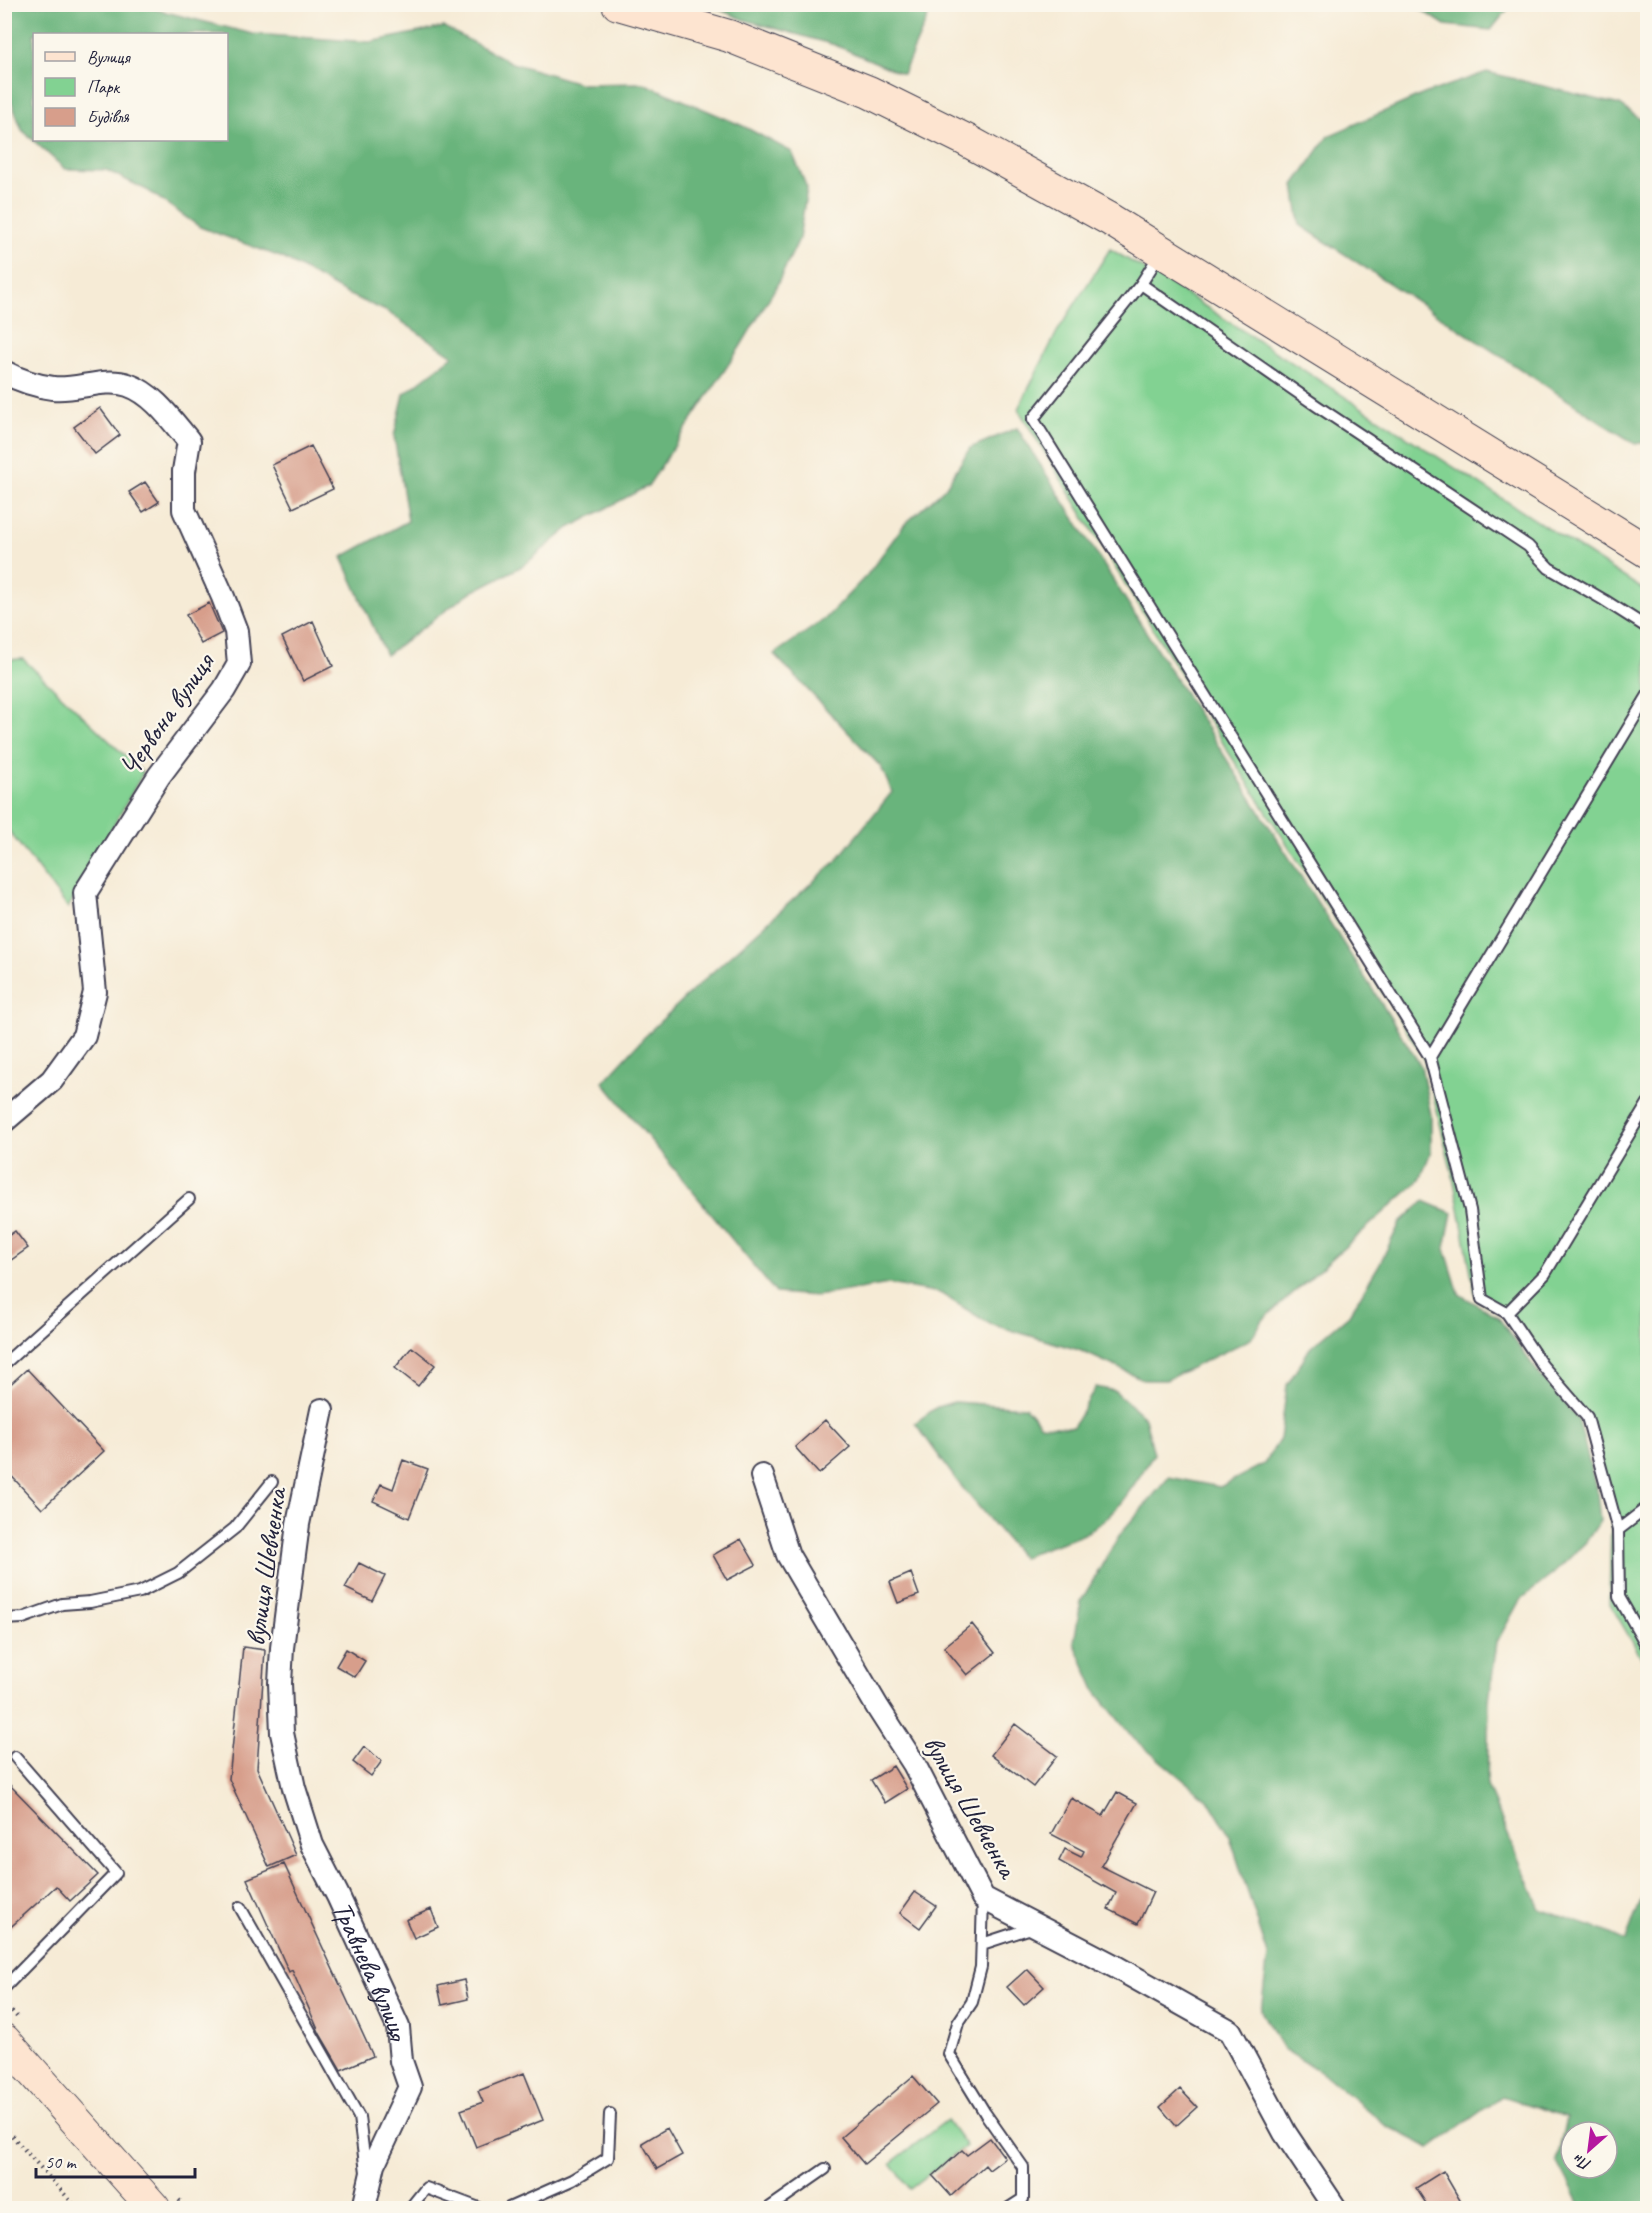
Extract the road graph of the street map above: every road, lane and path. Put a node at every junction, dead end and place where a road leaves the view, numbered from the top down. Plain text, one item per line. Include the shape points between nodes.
1 (618, 4) edge
2 (1161, 251) junction
3 (1141, 284) junction
4 (4, 372) edge
5 (1647, 552) edge
6 (1647, 628) edge
7 (1647, 695) edge
8 (1430, 1057) junction
9 (1647, 1103) edge
10 (4, 1121) edge
11 (189, 1199) dead end
12 (1507, 1313) junction
13 (4, 1364) edge
14 (322, 1410) dead end
15 (762, 1476) dead end
16 (272, 1482) dead end
17 (1647, 1507) edge
18 (1618, 1530) junction
19 (4, 1619) edge
20 (1647, 1648) edge
21 (282, 1733) joint
22 (15, 1757) dead end
23 (983, 1898) junction
24 (240, 1907) dead end
25 (1037, 1926) junction
26 (982, 1944) junction
27 (4, 1988) edge
28 (4, 2040) edge
29 (610, 2114) dead end
30 (4, 2127) edge
31 (825, 2169) dead end
32 (366, 2200) edge
33 (1022, 2204) edge
34 (77, 2208) edge
35 (154, 2208) edge
36 (410, 2208) edge
37 (479, 2208) edge
38 (510, 2208) edge
39 (770, 2208) edge
40 (1009, 2208) edge
41 (1335, 2208) edge

1 - 2 street via 729,36 869,92 976,146
2 - 3 lane
2 - 5 street
3 - 6 lane via 1528,546 1549,568
3 - 8 lane via 1033,419
4 - 10 street, Червона вулиця via 55,388 126,384 163,410 189,441 184,510 236,631 239,664 159,776 85,893 95,992 84,1036 52,1080
7 - 8 lane
8 - 12 lane via 1470,1210 1482,1299
9 - 12 lane via 1545,1274
11 - 13 lane
12 - 18 lane via 1542,1365 1587,1418
14 - 21 street, вулиця Шевченка via 295,1547 282,1648
15 - 23 street, вулиця Шевченка via 788,1555 914,1764
16 - 19 lane via 235,1528 178,1573 140,1592 62,1604 23,1618
17 - 18 lane
18 - 20 lane via 1619,1598
21 - 32 street, Травнева вулиця via 312,1845 398,2027 401,2061 410,2087 374,2164
22 - 27 lane via 117,1873
23 - 25 street, вулиця Шевченка
23 - 26 lane
24 - 32 lane via 359,2117
25 - 26 lane
25 - 41 street, вулиця Шевченка via 1230,2031 1285,2133
26 - 33 lane via 972,2002 958,2023 949,2054 1023,2167
28 - 35 street
29 - 38 lane via 608,2158 572,2180
30 - 34 path
31 - 39 lane
33 - 40 lane
36 - 37 lane via 426,2188

